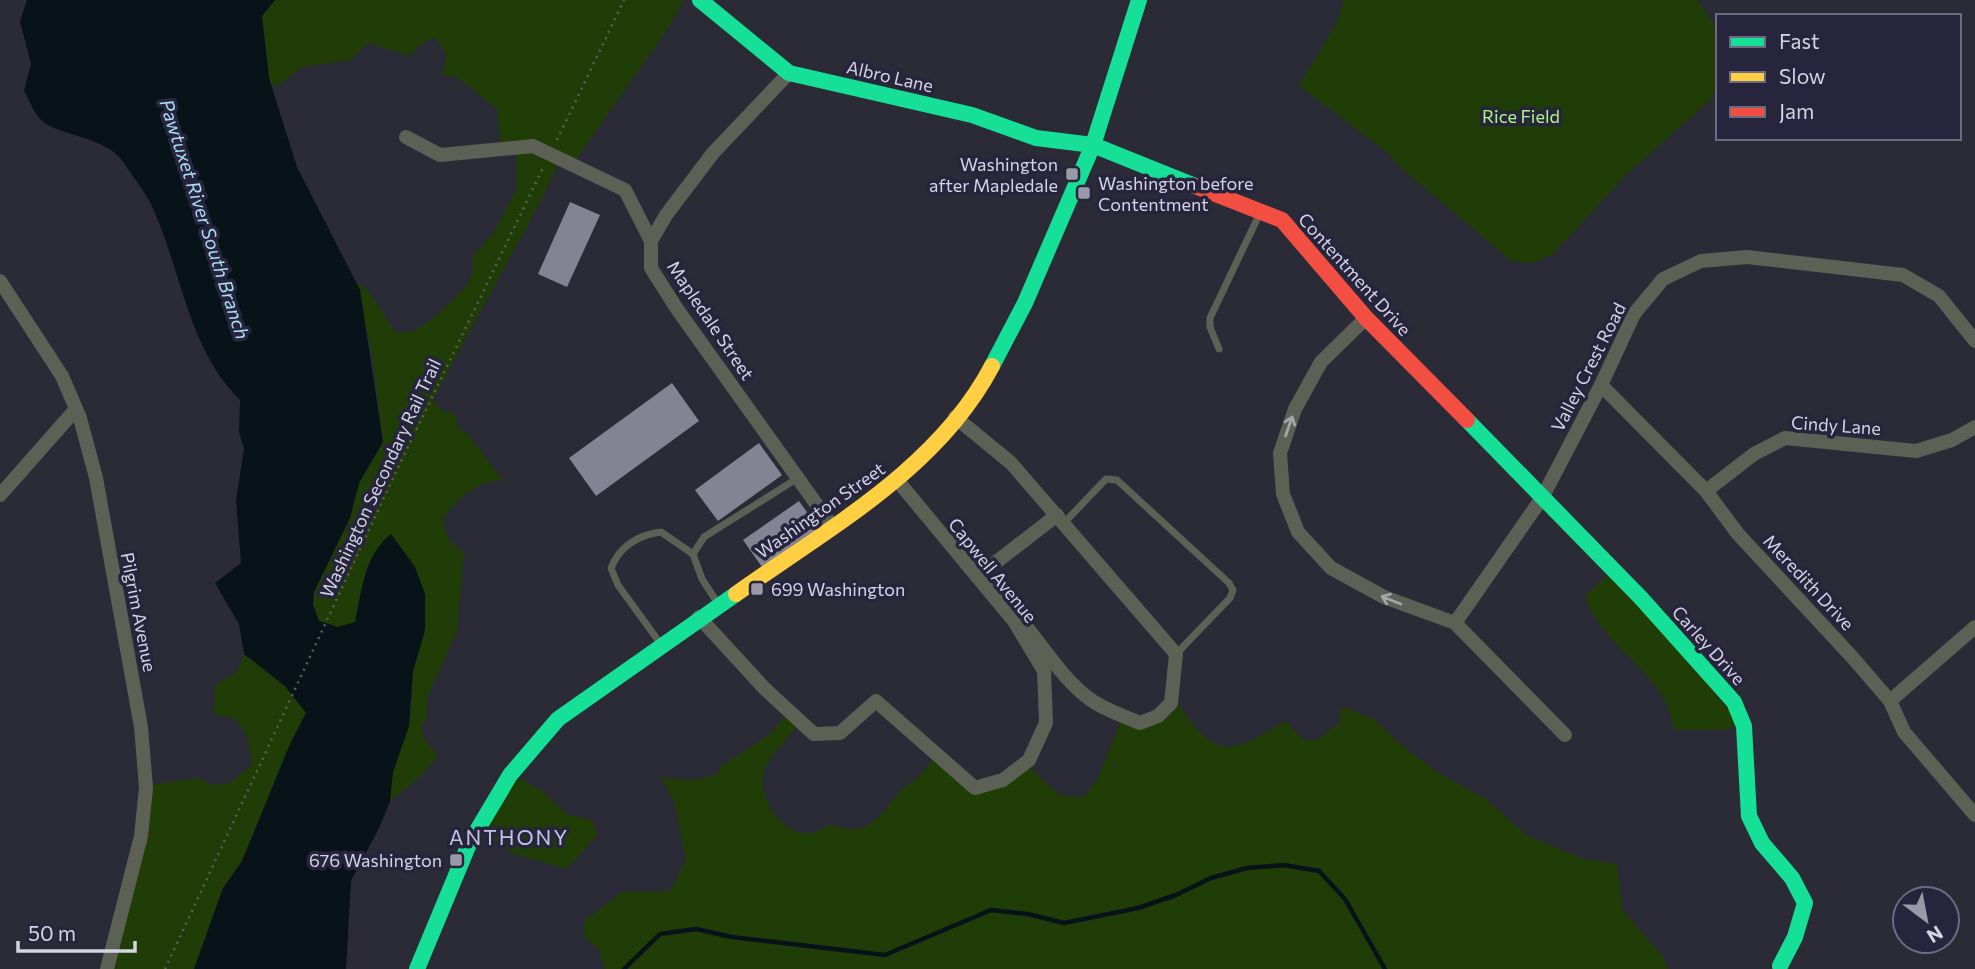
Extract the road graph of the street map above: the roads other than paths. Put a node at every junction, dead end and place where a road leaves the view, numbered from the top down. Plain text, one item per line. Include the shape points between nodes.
1 (700, 0) edge
2 (1139, 0) edge
3 (789, 73) junction
4 (406, 137) dead end
5 (1093, 145) junction
6 (1260, 212) junction
7 (651, 241) junction
8 (0, 281) edge
9 (1366, 318) junction
10 (1975, 341) edge
11 (1219, 349) dead end
12 (1601, 385) junction
13 (76, 409) junction
14 (955, 417) junction
15 (1975, 427) edge
16 (797, 478) junction
17 (897, 480) junction
18 (1706, 491) junction
19 (0, 495) edge
20 (1542, 498) junction
21 (1060, 519) junction
22 (832, 526) junction
23 (693, 554) junction
24 (977, 578) junction
25 (718, 604) junction
26 (699, 617) junction
27 (1014, 621) junction
28 (1455, 624) junction
29 (1975, 627) edge
30 (661, 644) junction
31 (1176, 654) junction
32 (1890, 701) junction
33 (1565, 735) dead end
34 (1975, 815) edge
35 (1780, 966) dead end
36 (107, 969) edge
37 (416, 969) edge

1 - 3 street, Albro Lane
2 - 5 street, Washington Street
3 - 5 street, Albro Lane via 972,116 1036,138
3 - 7 street via 713,153
4 - 7 street, Mapledale Street via 440,155 533,146 625,190
5 - 6 street, Contentment Drive
5 - 14 street, Washington Street via 1025,303 983,383
6 - 9 street, Contentment Drive via 1282,220
6 - 11 lane via 1210,318
7 - 16 street, Mapledale Street via 651,268
8 - 13 street, Pilgrim Avenue via 62,376
9 - 20 street, Contentment Drive
28 -> 9 street via 1384,597 1331,568 1298,532 1283,495 1280,453 1295,409 1321,362
10 - 12 street, Valley Crest Road via 1938,296 1903,275 1747,257 1701,261 1663,279 1634,314
12 - 18 street, Meredith Drive
12 - 20 street, Valley Crest Road
13 - 19 street
13 - 36 street, Pilgrim Avenue via 96,478 141,727 146,788 141,836
14 - 17 street, Washington Street
14 - 21 street via 1011,463
15 - 18 street, Cindy Lane via 1916,451 1786,438 1754,454
16 - 22 street, Mapledale Street
16 - 23 lane via 704,537
17 - 22 street, Washington Street
17 - 24 street, Capwell Avenue
18 - 32 street, Meredith Drive via 1738,534
20 - 28 street, Valley Crest Road
20 - 35 street, Carley Drive via 1641,598 1734,702 1744,726 1749,816 1762,843 1805,903
21 - 24 street
21 - 31 street
21 - 31 lane via 1111,478 1229,583 1233,590 1230,598
22 - 25 street, Washington Street
23 - 25 lane
23 - 30 lane via 668,535 652,533 629,544 611,568
24 - 27 street, Capwell Avenue
25 - 26 street, Washington Street
26 - 27 street, Capwell Avenue via 814,734 840,733 876,701 975,788 1003,780 1029,760 1046,723 1044,671
26 - 30 street, Washington Street
27 - 31 street via 1029,630 1091,700 1140,723 1158,716 1171,703
28 - 33 street
29 - 32 street
30 - 37 street, Washington Street via 558,719 510,775 469,844
32 - 34 street, Meredith Drive via 1903,732

